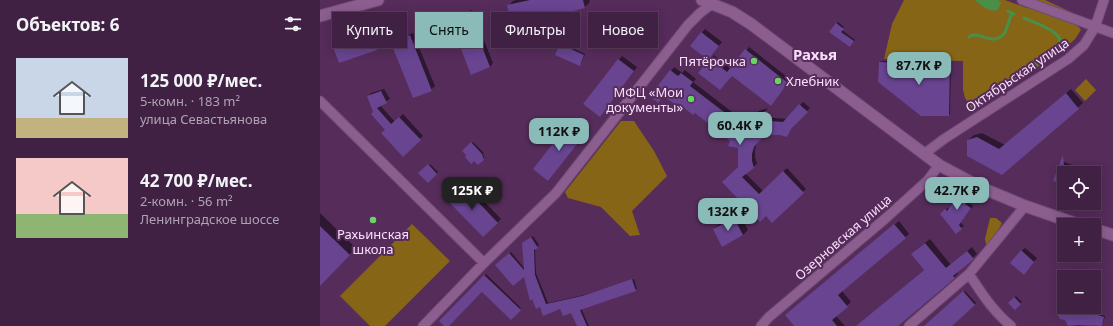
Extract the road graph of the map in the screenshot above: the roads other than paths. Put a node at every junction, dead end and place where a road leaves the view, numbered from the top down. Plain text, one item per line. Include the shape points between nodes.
1 (378, 0) edge
2 (1022, 0) edge
3 (1104, 0) edge
4 (707, 2) edge
5 (320, 16) edge
6 (1095, 27) junction
7 (1113, 33) edge
8 (320, 101) edge
9 (924, 154) junction
10 (939, 165) junction
11 (1025, 206) junction
12 (1060, 218) edge
13 (1101, 231) edge
14 (1113, 235) edge
15 (484, 263) junction
16 (970, 274) junction
17 (423, 326) edge
18 (761, 326) edge
19 (909, 326) edge
20 (1011, 326) edge

1 - 5 street
2 - 6 street
3 - 6 street, Октябрьская улица
4 - 9 street via 732,12 751,24
4 - 15 street via 556,193
6 - 7 street
6 - 9 street, Октябрьская улица via 1084,45 1068,59
8 - 15 street
9 - 10 street
10 - 11 street via 982,188
10 - 18 street, Озерновская улица via 928,180 886,218
11 - 12 street
11 - 16 street
13 - 14 street
15 - 17 street
16 - 19 street
16 - 20 street via 997,314

